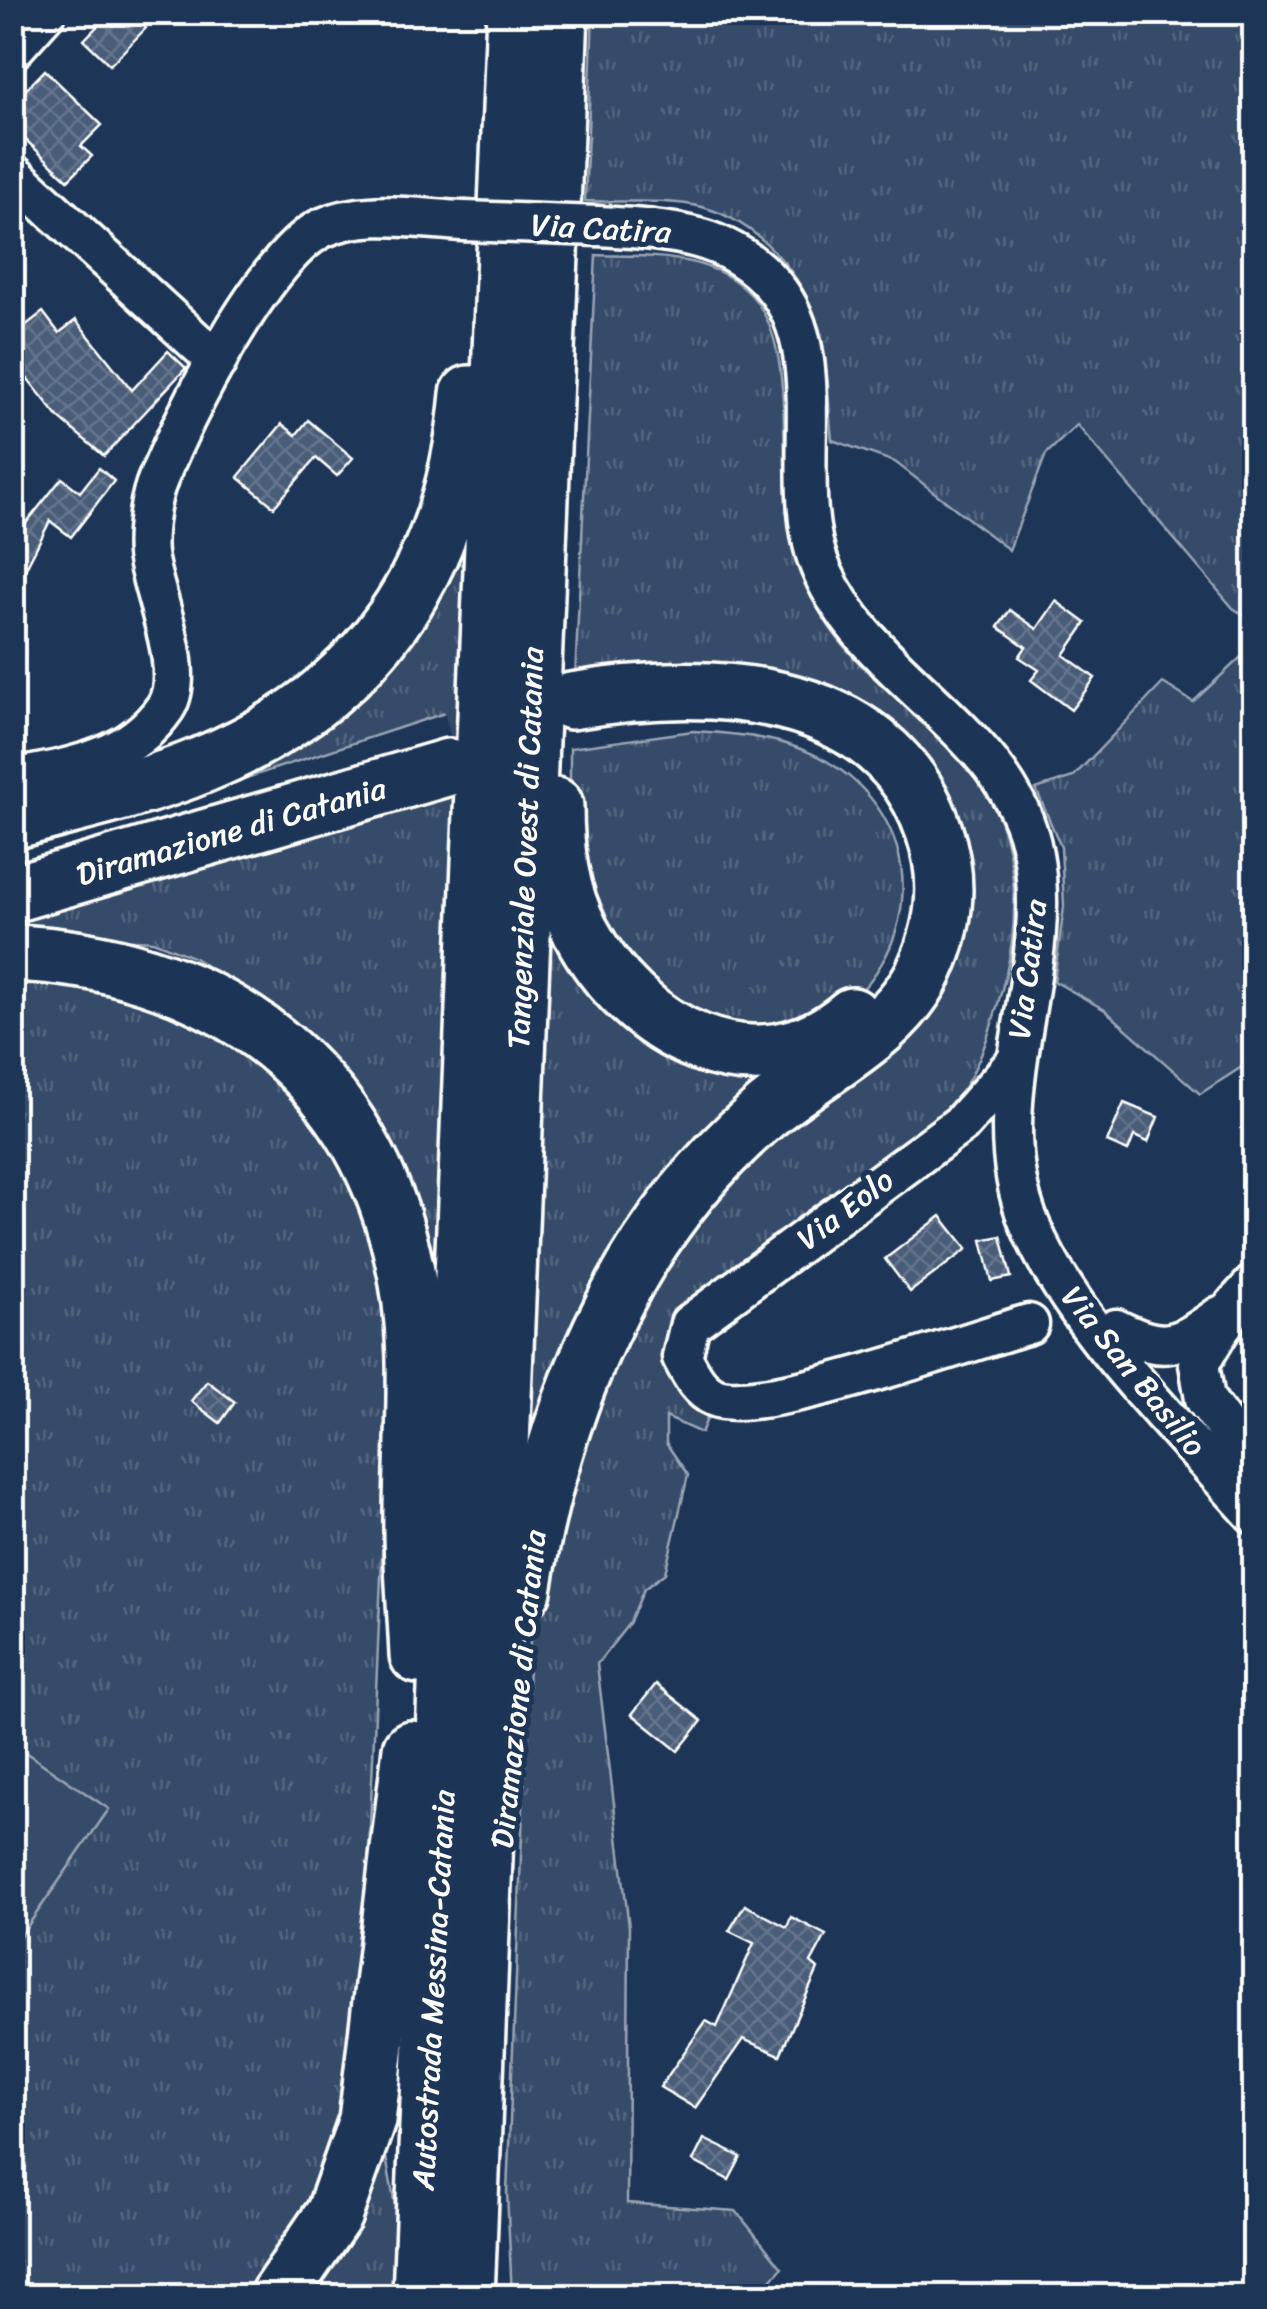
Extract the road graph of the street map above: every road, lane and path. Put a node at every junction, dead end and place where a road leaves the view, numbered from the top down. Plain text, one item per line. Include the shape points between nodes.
1 (46, 12) edge
2 (498, 12) edge
3 (515, 12) edge
4 (560, 12) edge
5 (12, 50) edge
6 (12, 173) edge
7 (547, 322) junction
8 (217, 361) junction
9 (12, 779) edge
10 (262, 792) junction
11 (12, 821) edge
12 (12, 847) edge
13 (12, 864) edge
14 (12, 894) edge
15 (12, 953) edge
16 (1016, 1062) junction
17 (1244, 1295) edge
18 (1029, 1324) dead end
19 (1116, 1329) junction
20 (1254, 1466) edge
21 (1254, 1488) edge
22 (1254, 1514) edge
23 (452, 1683) junction
24 (479, 1974) junction
25 (476, 2044) junction
26 (278, 2296) edge
27 (421, 2296) edge
28 (466, 2296) edge
29 (496, 2296) edge

1 - 5 street
2 - 11 highway via 488,49 473,352 460,460 440,536 409,597 350,670 256,740 198,767
3 - 23 highway, Tangenziale Ovest di Catania
4 - 7 highway, Tangenziale Ovest di Catania
6 - 8 street
7 - 23 highway, Tangenziale Ovest di Catania
7 - 24 highway, Diramazione di Catania via 564,488 555,843 582,933 632,1000 675,1032 744,1054 796,1046 844,1023 881,989 906,947 917,874 912,848 895,807 849,758 781,724 720,714 570,716 655,689 723,689 788,701 842,723 887,755 918,795 939,847 944,901 934,949 910,996 725,1150 656,1235 586,1362 536,1514 516,1660 504,1843
8 - 9 street, Via Catira via 156,482 146,550 174,670 168,705 133,744 80,766
8 - 16 street, Via Catira, bridge via 284,259 322,228 370,216 683,232 724,245 774,285 792,312 802,350 808,520 820,568 846,618 994,765 1019,807 1032,848 1039,894
10 - 12 highway, Diramazione di Catania
10 - 13 highway
10 - 14 highway, Diramazione di Catania via 450,752
15 - 23 highway via 91,959 194,990 280,1049 352,1130 384,1188 403,1255 418,1387 412,1513
16 - 18 street, Via Eolo via 961,1124 690,1324 682,1357 694,1381 714,1397 741,1402
16 - 19 street, Via San Basilio via 1045,1216 1070,1266
16 - 22 street, Via San Basilio via 1012,1136 1018,1179 1029,1223 1054,1272
17 - 19 street via 1177,1345 1148,1343
17 - 20 street via 1198,1364 1199,1384
19 - 21 street, Via San Basilio
23 - 24 highway, Autostrada Messina-Catania
23 - 26 highway via 367,2120 334,2214
23 - 27 highway, Autostrada Messina-Catania
24 - 25 highway, Autostrada Messina-Catania
25 - 28 highway, Autostrada Messina-Catania
25 - 29 highway via 491,2142

